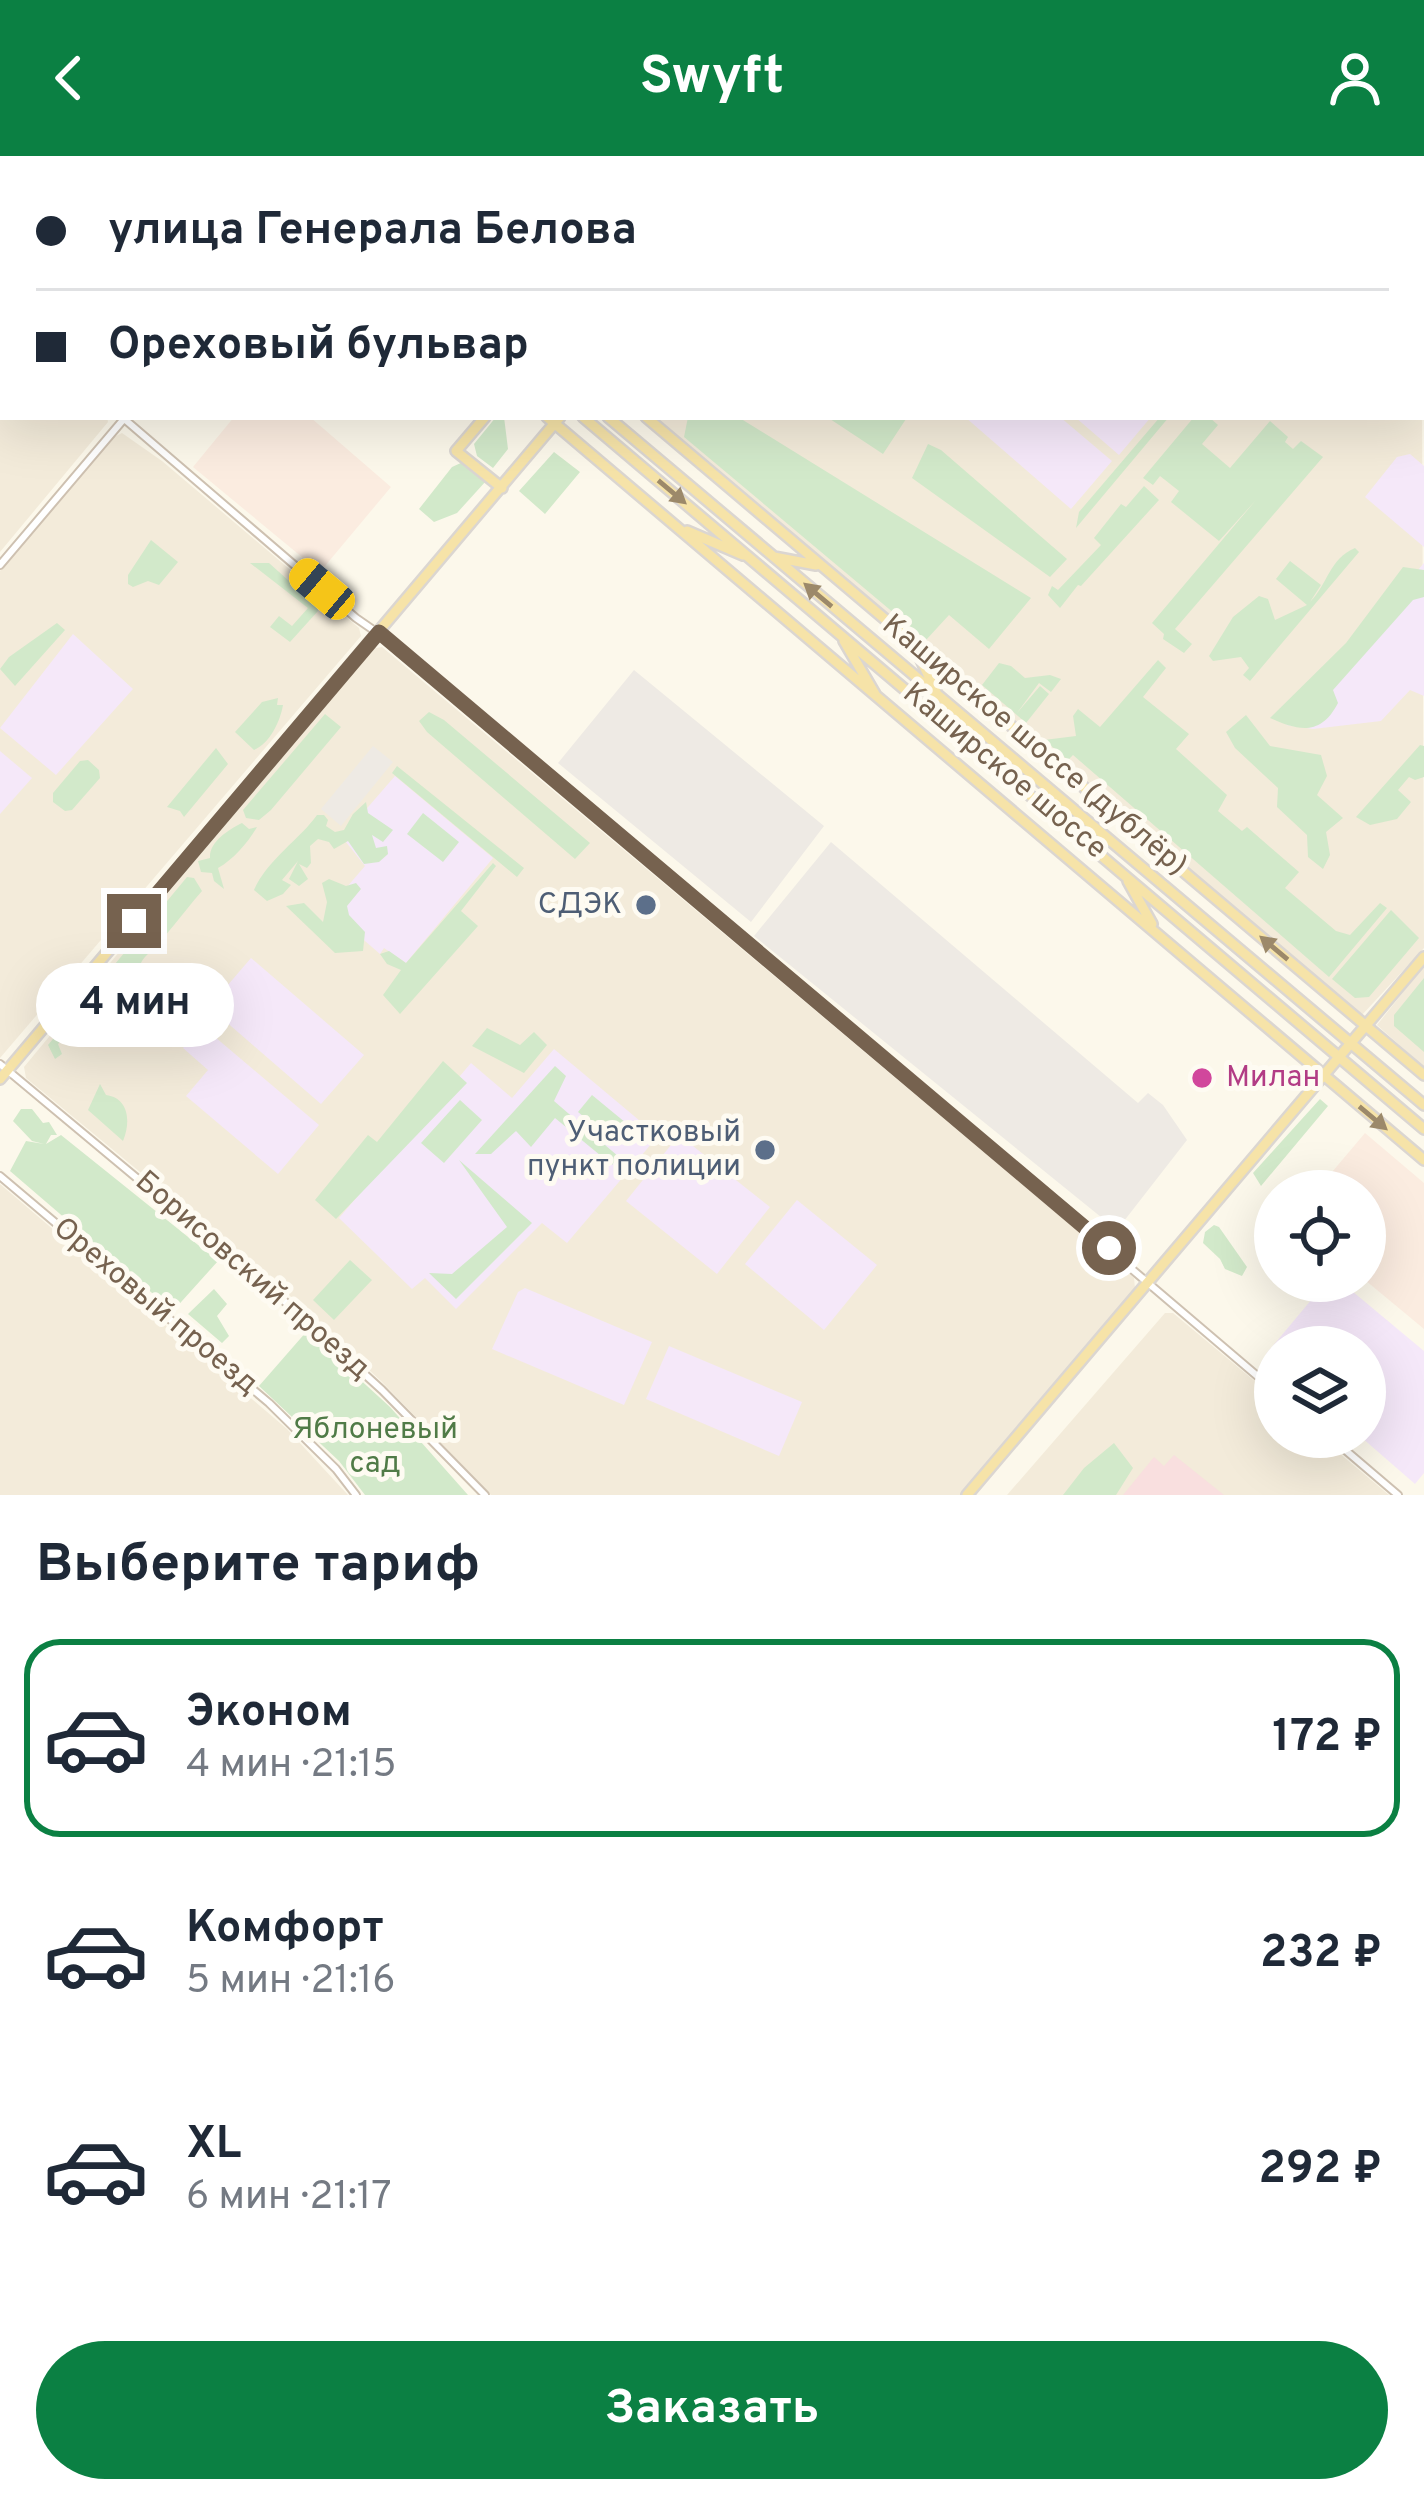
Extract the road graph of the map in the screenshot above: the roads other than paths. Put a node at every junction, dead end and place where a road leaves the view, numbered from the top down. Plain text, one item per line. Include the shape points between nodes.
1 (121, 420) edge
2 (125, 420) edge
3 (482, 420) edge
4 (553, 420) edge
5 (555, 420) edge
6 (587, 420) edge
7 (612, 420) edge
8 (650, 420) edge
9 (502, 488) junction
10 (671, 523) junction
11 (773, 556) junction
12 (752, 559) junction
13 (0, 565) edge
14 (821, 566) junction
15 (837, 631) junction
16 (379, 632) junction
17 (912, 643) junction
18 (940, 698) junction
19 (877, 699) junction
20 (1122, 871) junction
21 (1156, 932) junction
22 (1424, 957) edge
23 (1363, 1024) junction
24 (1349, 1041) junction
25 (1337, 1056) junction
26 (4, 1067) edge
27 (1322, 1075) junction
28 (1424, 1075) edge
29 (0, 1079) edge
30 (1424, 1105) edge
31 (1424, 1130) edge
32 (1424, 1160) edge
33 (0, 1176) edge
34 (1149, 1281) junction
35 (1254, 1372) edge
36 (1355, 1458) edge
37 (356, 1495) edge
38 (484, 1495) edge
39 (968, 1495) edge
40 (1398, 1495) edge

1 - 13 street
2 - 16 street
3 - 9 main road via 456,451
4 - 9 main road
5 - 10 main road
6 -> 12 main road, Каширское шоссе
7 - 11 main road, Каширское шоссе
8 - 14 main road, Каширское шоссе (дублёр)
9 - 16 main road
10 - 12 main road
10 - 19 main road
11 - 14 main road
18 -> 11 main road, Каширское шоссе
12 - 15 main road, Каширское шоссе
14 - 17 main road, Каширское шоссе (дублёр)
15 - 19 main road
15 - 20 main road, Каширское шоссе
16 - 26 main road
16 - 34 street
17 - 18 main road
23 -> 17 main road, Каширское шоссе (дублёр)
18 - 24 main road, Каширское шоссе
19 - 21 main road
20 - 21 main road
20 - 25 main road, Каширское шоссе
21 - 27 main road
22 - 23 main road
23 - 24 main road
23 - 28 main road, Каширское шоссе (дублёр)
24 - 25 main road
24 - 30 main road, Каширское шоссе
25 - 27 main road
25 - 31 main road, Каширское шоссе
26 - 29 main road
26 - 38 street, Борисовский проезд via 298,1312
27 -> 32 main road
27 - 34 main road
33 - 37 street, Ореховый проезд via 269,1402
34 - 35 street
34 - 39 main road
36 - 40 street

